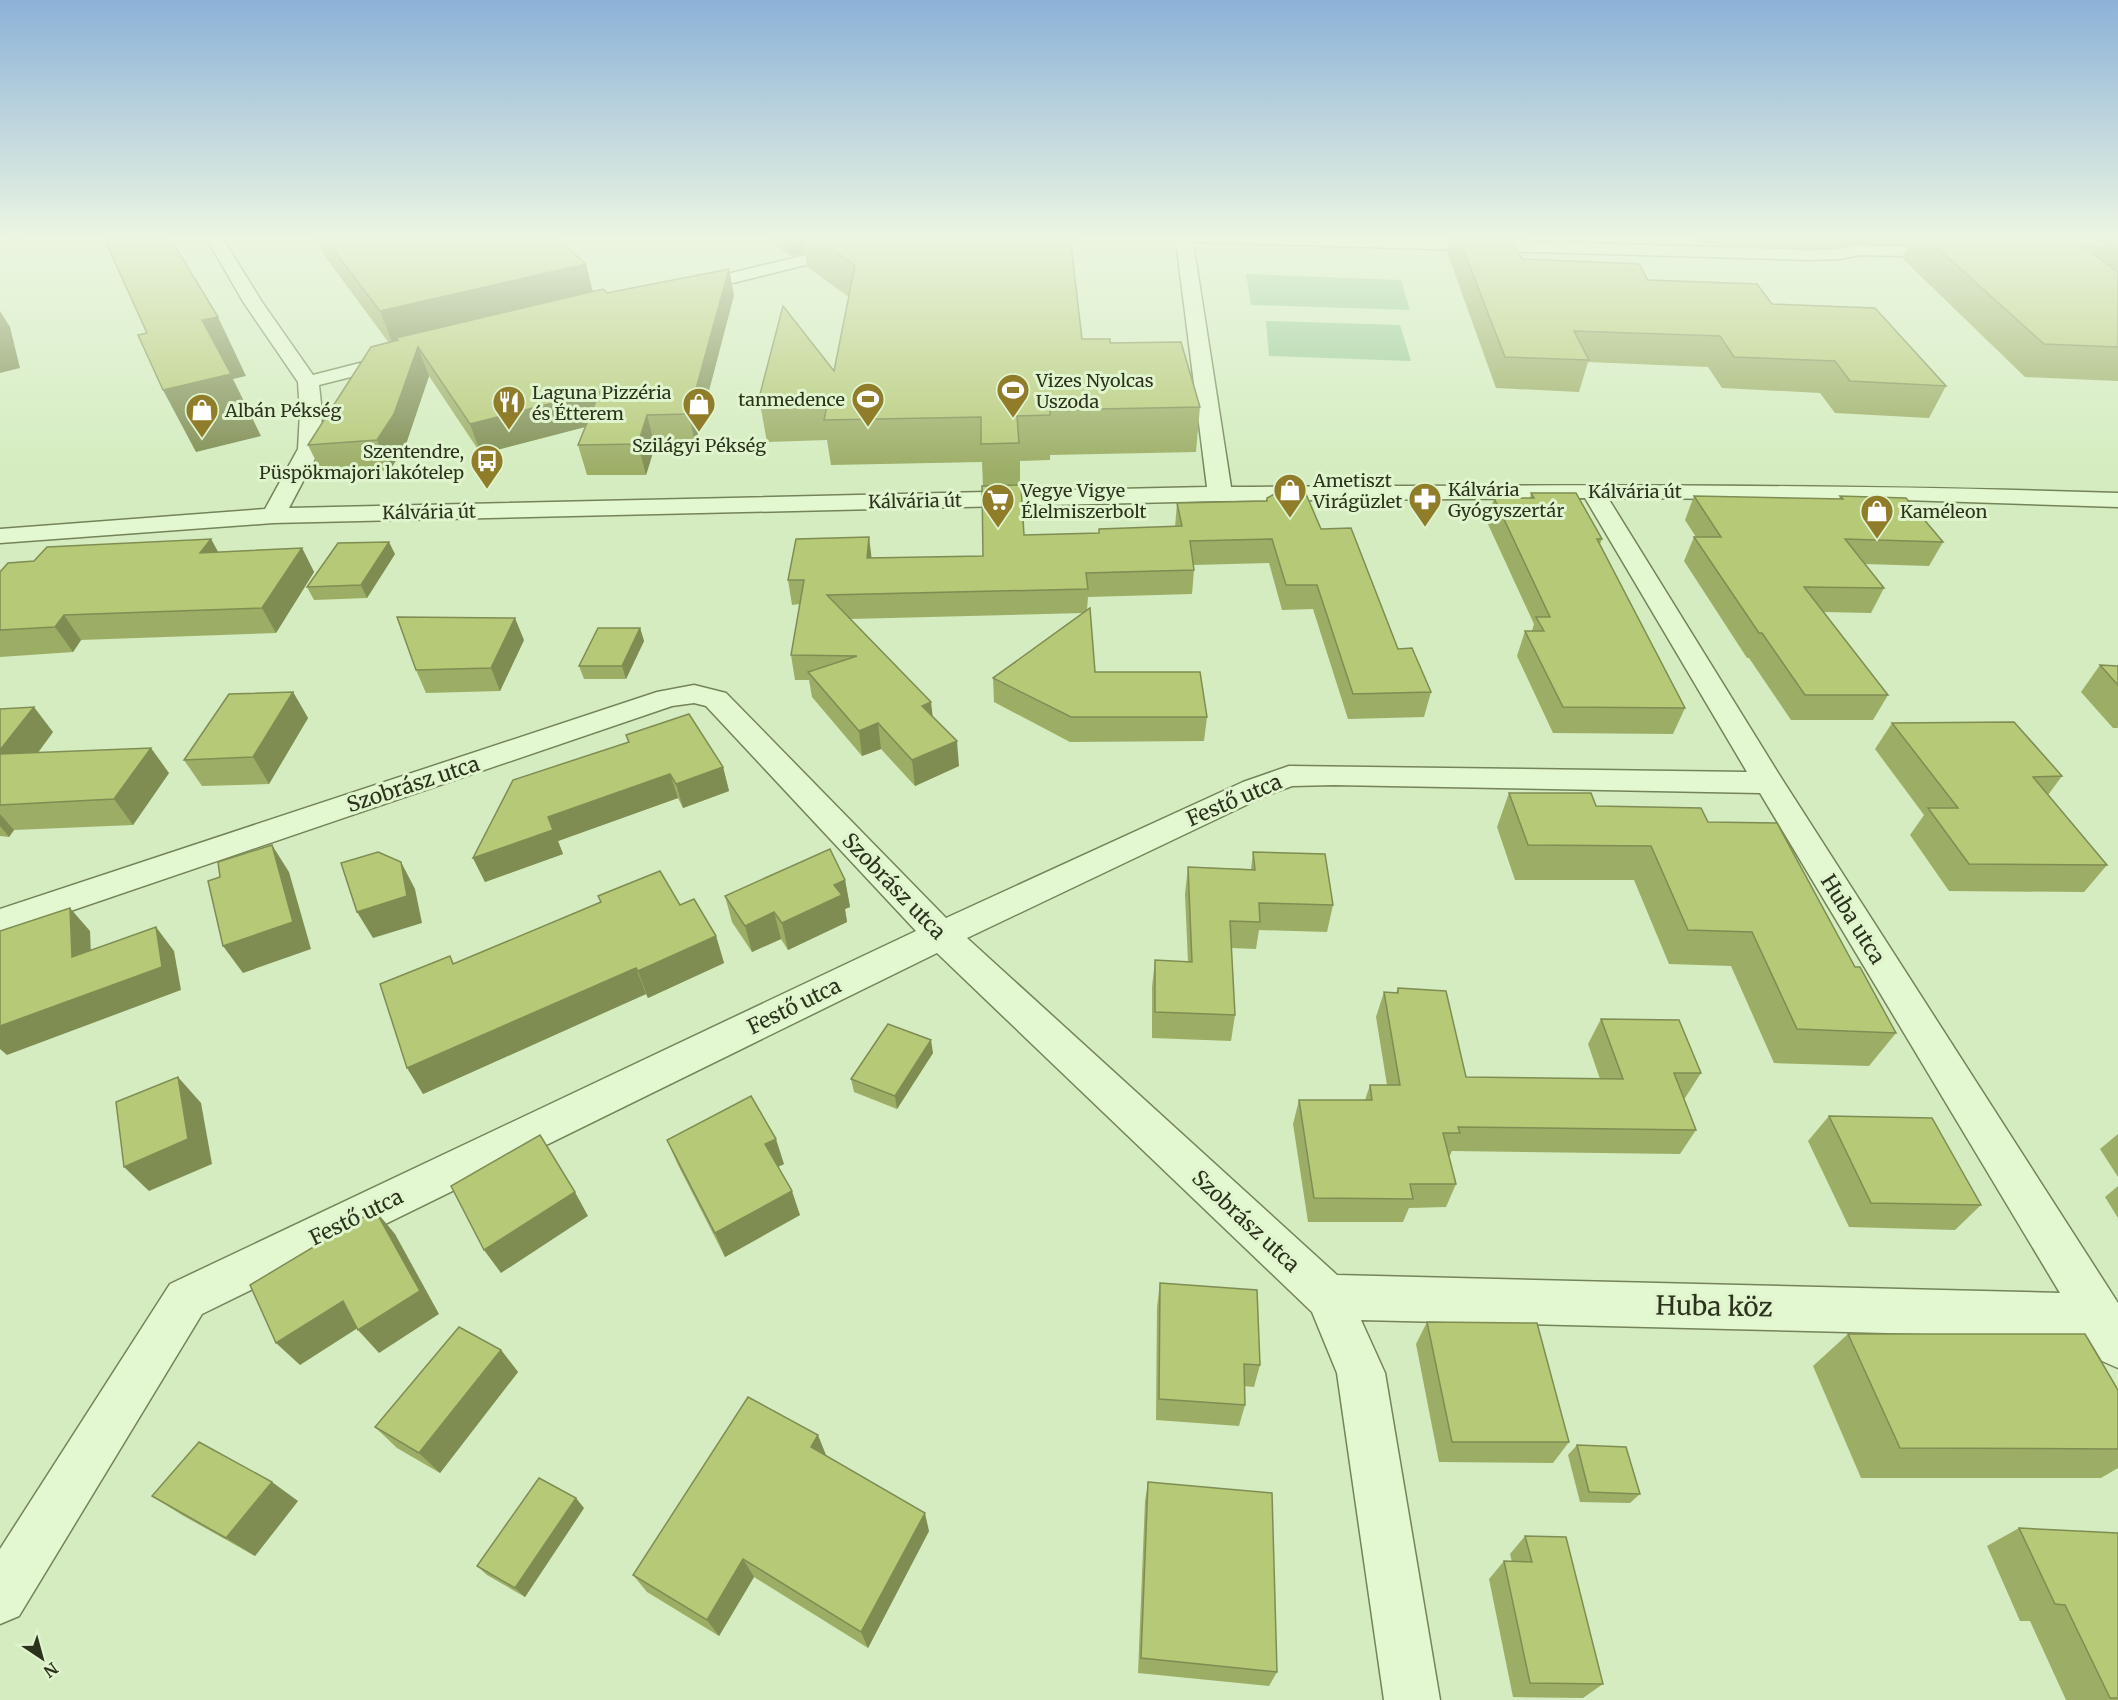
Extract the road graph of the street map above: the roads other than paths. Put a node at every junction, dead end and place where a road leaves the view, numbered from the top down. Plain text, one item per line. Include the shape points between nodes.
1 (262, 315) edge
2 (1193, 315) edge
3 (422, 354) edge
4 (308, 382) junction
5 (1592, 490) junction
6 (1220, 494) junction
7 (2118, 500) edge
8 (273, 516) junction
9 (0, 536) edge
10 (1769, 783) junction
11 (0, 922) edge
12 (941, 935) junction
13 (1328, 1297) junction
14 (2109, 1330) edge
15 (0, 1597) edge
16 (1413, 1700) edge

1 - 4 street
2 - 6 street
3 - 4 street
4 - 8 street via 309,449
5 - 6 street, Kálvária út
5 - 7 street, Kálvária út
5 - 10 street, Huba utca
6 - 8 street, Kálvária út
8 - 9 street, Kálvária út
10 - 12 street, Festő utca via 1289,776
10 - 14 street, Huba utca
11 - 12 street, Szobrász utca via 667,698 694,694 716,699
12 - 13 street, Szobrász utca
12 - 15 street, Festő utca via 186,1299
13 - 14 street, Huba köz
13 - 16 street, Szobrász utca via 1361,1373

